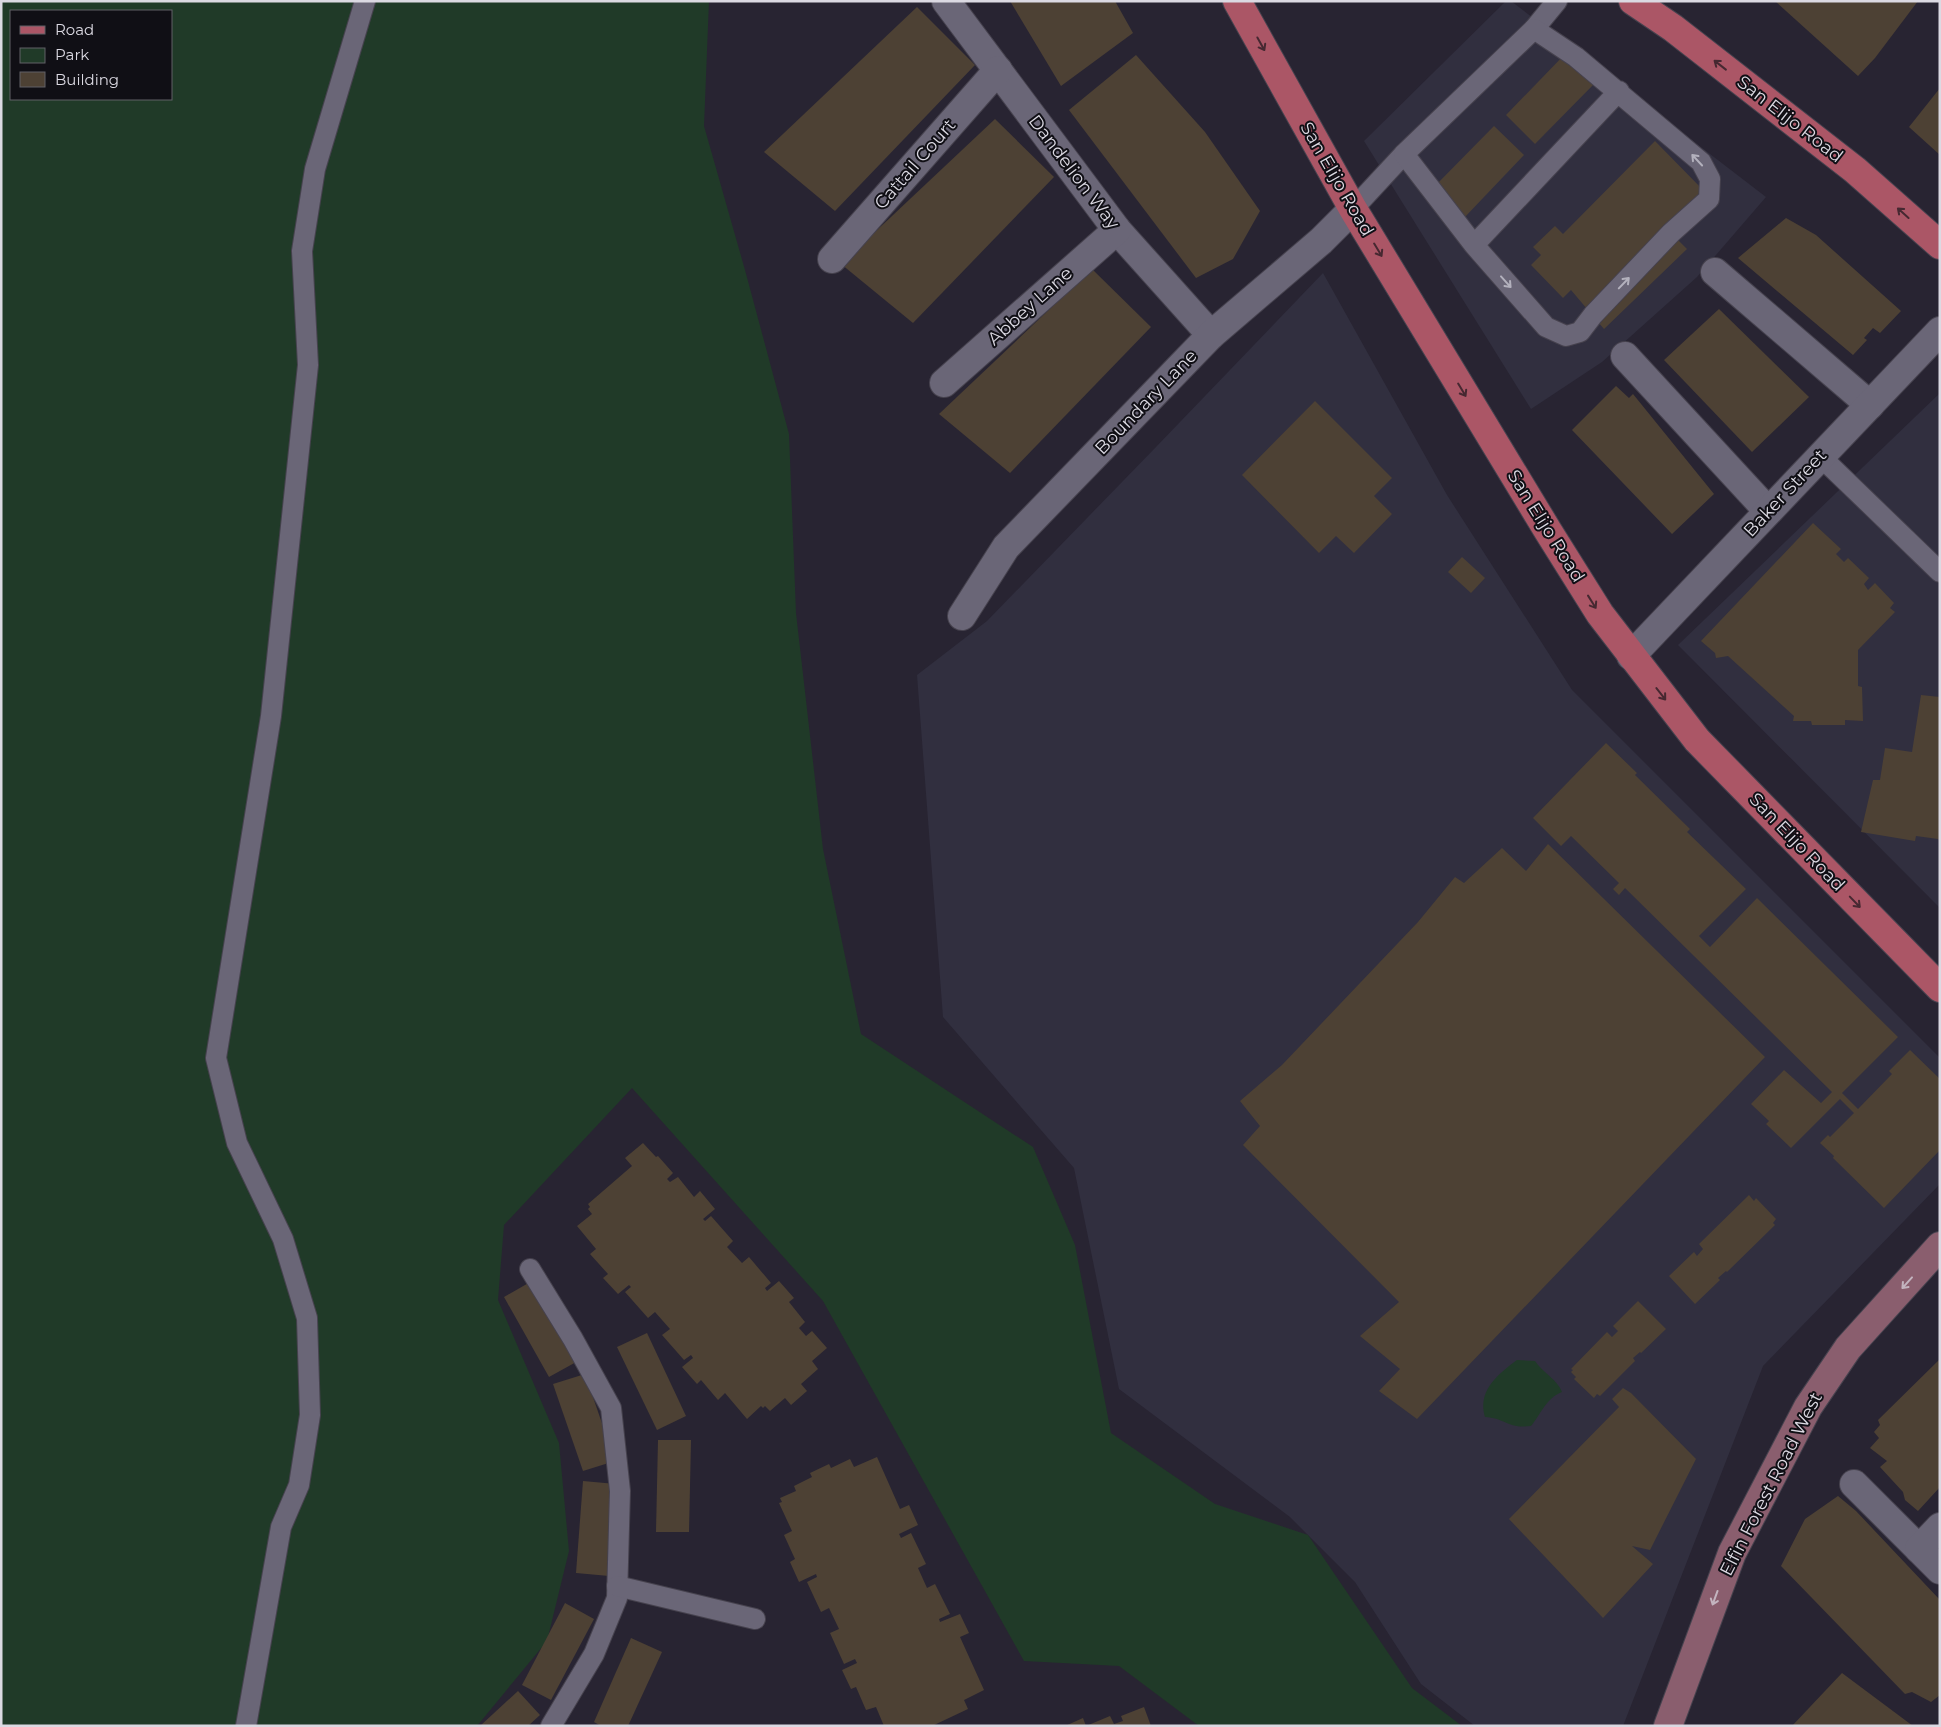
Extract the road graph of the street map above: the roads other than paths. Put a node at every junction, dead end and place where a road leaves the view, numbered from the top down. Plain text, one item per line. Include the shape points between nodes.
1 (365, 1) edge
2 (946, 1) edge
3 (1237, 1) edge
4 (1557, 1) edge
5 (1633, 1) edge
6 (1534, 29) junction
7 (998, 70) junction
8 (1618, 91) junction
9 (1404, 154) junction
10 (1353, 209) junction
11 (1117, 230) junction
12 (1474, 245) junction
13 (1940, 245) edge
14 (832, 258) dead end
15 (1715, 272) dead end
16 (1940, 331) edge
17 (1211, 335) junction
18 (1625, 356) dead end
19 (944, 383) dead end
20 (1870, 405) junction
21 (1820, 456) junction
22 (1768, 511) junction
23 (1940, 572) edge
24 (962, 616) dead end
25 (1631, 656) junction
26 (1940, 988) edge
27 (1940, 1246) edge
28 (530, 1269) dead end
29 (1854, 1484) dead end
30 (1940, 1527) edge
31 (1919, 1549) junction
32 (1940, 1570) edge
33 (617, 1586) junction
34 (755, 1619) dead end
35 (246, 1726) edge
36 (552, 1726) edge
37 (1668, 1726) edge

1 - 35 lane via 315,169 302,251 308,365 272,706 216,1058 236,1143 283,1239 307,1318 310,1415 299,1486 281,1527
2 - 7 street, Dandelion Way
3 -> 10 main road, San Elijo Road
4 - 6 lane
13 -> 5 main road, San Elijo Road via 1855,170 1673,28
6 - 8 lane
6 - 9 lane
7 - 11 street, Dandelion Way
7 - 14 street, Cattail Court
8 - 12 lane
12 -> 8 lane via 1546,327 1566,336 1580,332 1671,233 1709,199 1710,179 1701,162
9 - 10 lane
9 - 12 lane
10 - 17 street, Boundary Lane via 1321,241
10 -> 25 main road, San Elijo Road via 1548,531 1600,614
11 - 17 street, Dandelion Way
11 - 19 street, Abbey Lane
15 - 20 street
16 - 20 street, Baker Street
17 - 24 street, Boundary Lane via 1006,547
18 - 22 street
20 - 21 street, Baker Street
21 - 22 street, Baker Street
21 - 23 lane
22 - 25 street, Baker Street
25 -> 26 main road, San Elijo Road via 1697,740
27 -> 37 main road, Elfin Forest Road West via 1848,1348 1808,1407 1732,1553
28 - 33 lane via 611,1408 620,1491
29 - 31 street
30 - 31 street
31 - 32 street
33 - 34 lane
33 - 36 lane via 617,1598 594,1654

